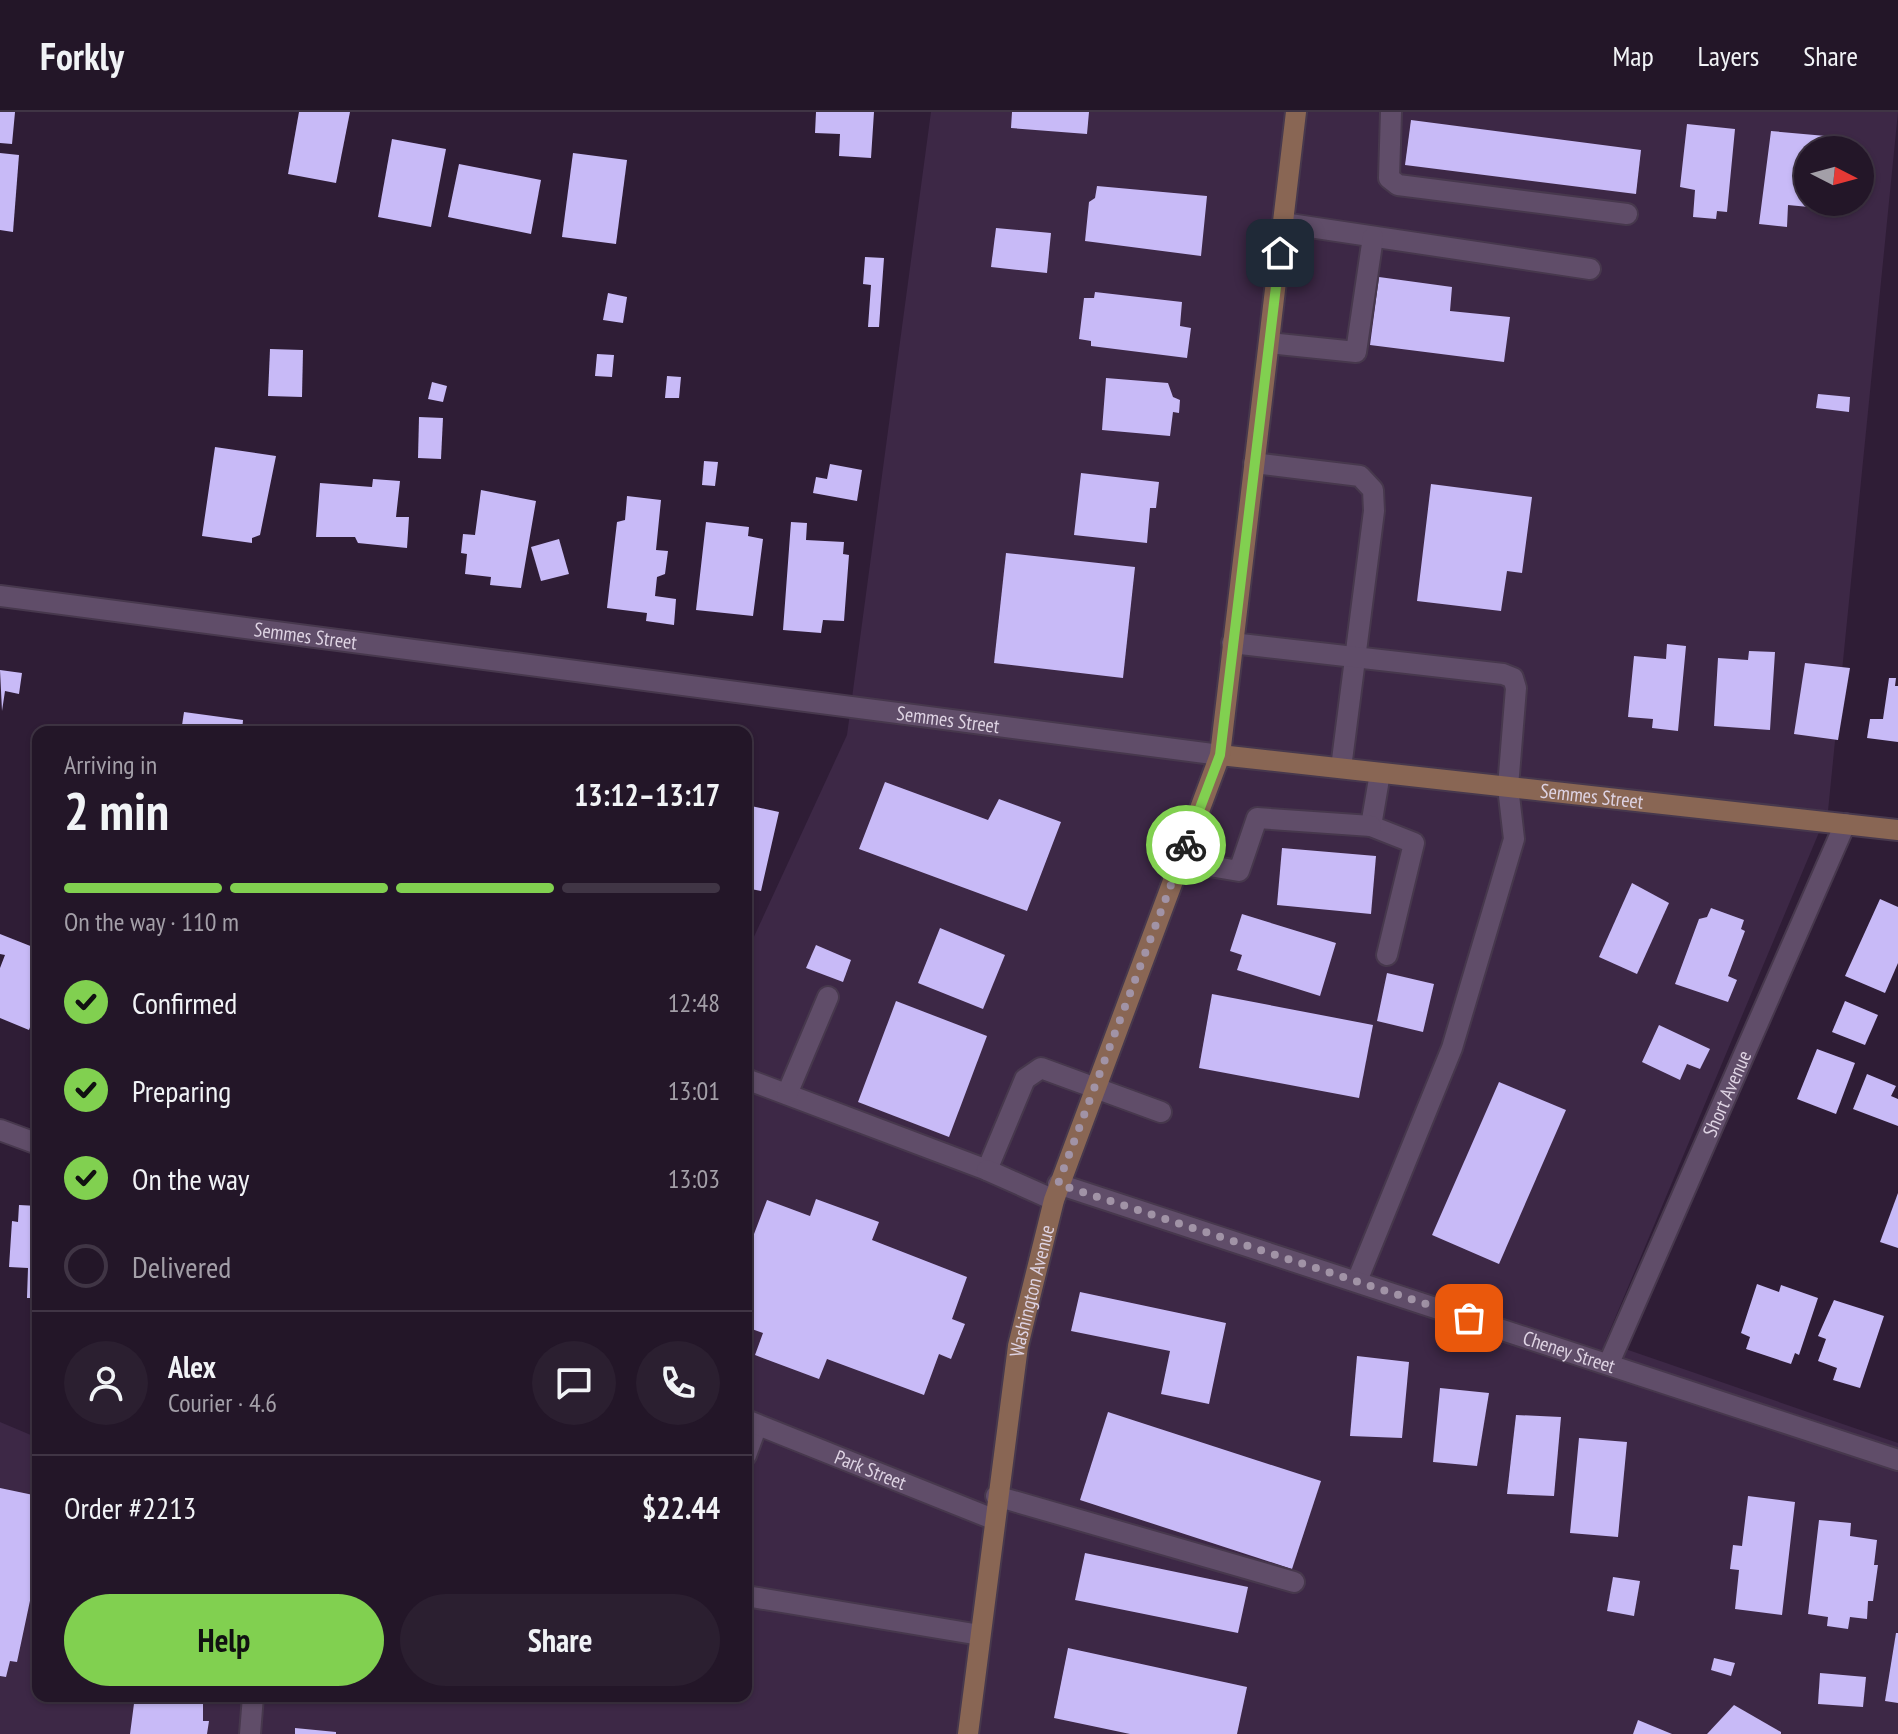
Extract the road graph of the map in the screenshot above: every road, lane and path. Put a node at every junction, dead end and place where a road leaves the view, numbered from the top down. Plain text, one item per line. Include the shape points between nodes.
1 (1296, 112) edge
2 (1391, 112) edge
3 (1627, 214) dead end
4 (1283, 223) junction
5 (1373, 237) junction
6 (1590, 269) dead end
7 (1269, 343) junction
8 (1254, 463) junction
9 (0, 596) edge
10 (1232, 643) junction
11 (1355, 657) junction
12 (1220, 755) junction
13 (1341, 768) junction
14 (1380, 773) junction
15 (1508, 787) junction
16 (1845, 824) junction
17 (1371, 826) junction
18 (1898, 830) edge
19 (1180, 861) junction
20 (1387, 955) dead end
21 (828, 997) dead end
22 (752, 1081) edge
23 (1095, 1086) junction
24 (787, 1094) junction
25 (1161, 1112) dead end
26 (0, 1130) edge
27 (32, 1142) edge
28 (987, 1170) junction
29 (1056, 1192) junction
30 (1357, 1281) junction
31 (1609, 1363) junction
32 (752, 1423) edge
33 (1898, 1460) edge
34 (996, 1496) junction
35 (993, 1519) junction
36 (1294, 1582) dead end
37 (752, 1597) edge
38 (980, 1635) junction
39 (253, 1702) edge
40 (250, 1734) edge
41 (968, 1734) edge

1 - 4 street, Washington Avenue
2 - 3 street via 1389,178 1398,185
4 - 5 street
4 - 7 street, Washington Avenue
5 - 6 street
5 - 7 street via 1356,352
7 - 8 street, Washington Avenue
8 - 10 street, Washington Avenue
8 - 11 street via 1360,476 1373,490
9 - 12 street, Semmes Street
10 - 11 street
10 - 12 street, Washington Avenue
11 - 13 street
11 - 15 street via 1513,678
12 - 13 street, Semmes Street
12 - 19 street, Washington Avenue
13 - 14 street, Semmes Street
14 - 15 street, Semmes Street
14 - 17 street
15 - 16 street, Semmes Street
15 - 30 street via 1514,839 1452,1048
16 - 18 street, Semmes Street
16 - 31 street, Short Avenue
17 - 19 street via 1257,818 1239,871
17 - 20 street via 1414,843
19 - 23 street, Washington Avenue
21 - 24 street
22 - 24 street, Cheney Street
23 - 25 street
23 - 28 street via 1041,1068 1025,1079
23 - 29 street, Washington Avenue
24 - 28 street, Cheney Street
26 - 27 street
28 - 29 street, Cheney Street
29 - 30 street, Cheney Street
29 - 34 street, Washington Avenue via 1018,1346
30 - 31 street, Cheney Street
31 - 33 street, Cheney Street
32 - 35 street, Park Street
34 - 35 street, Washington Avenue
34 - 36 street
35 - 38 street, Washington Avenue
37 - 38 street
38 - 41 street, Washington Avenue
39 - 40 street

